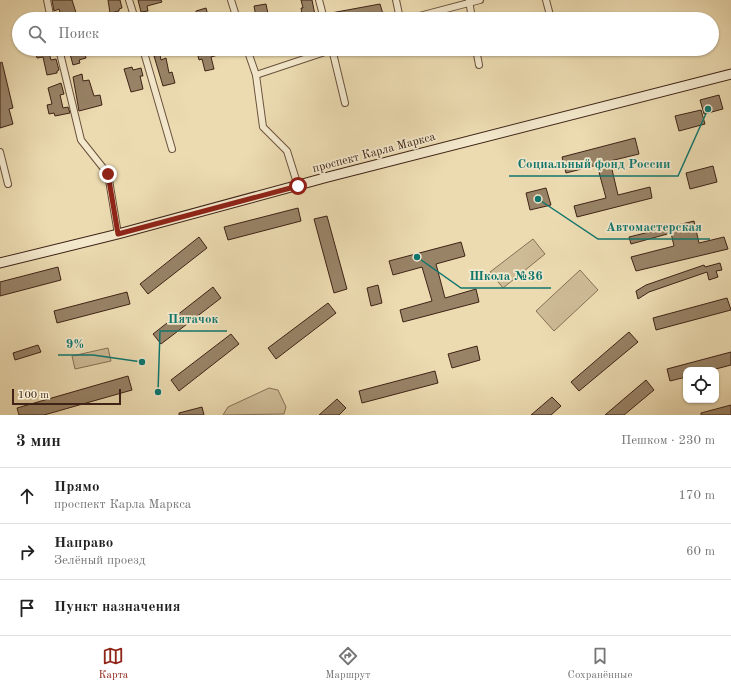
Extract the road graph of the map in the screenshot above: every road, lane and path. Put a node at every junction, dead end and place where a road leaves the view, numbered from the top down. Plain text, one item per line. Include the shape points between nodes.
1 (47, 0) edge
2 (129, 0) edge
3 (231, 0) edge
4 (319, 0) edge
5 (396, 0) edge
6 (480, 0) edge
7 (546, 0) edge
8 (469, 1) edge
9 (50, 12) edge
10 (133, 12) edge
11 (235, 12) edge
12 (322, 12) edge
13 (399, 12) edge
14 (432, 12) edge
15 (471, 12) edge
16 (549, 12) edge
17 (61, 56) edge
18 (145, 56) edge
19 (249, 56) edge
20 (312, 56) edge
21 (334, 56) edge
22 (477, 56) edge
23 (479, 65) dead end
24 (731, 74) edge
25 (256, 75) junction
26 (345, 103) dead end
27 (172, 149) dead end
28 (0, 152) edge
29 (8, 184) dead end
30 (298, 186) junction
31 (118, 234) junction
32 (0, 263) edge

1 - 9 street
2 - 10 street
3 - 11 street
4 - 12 street
5 - 13 street
6 - 8 street
7 - 16 street
8 - 14 street
8 - 15 street
17 - 31 street via 81,140 108,174
18 - 27 street
19 - 25 street
20 - 25 street
21 - 26 street
22 - 23 street
24 - 30 street, проспект Карла Маркса
25 - 30 street via 263,127 287,151
28 - 29 street
30 - 31 street, проспект Карла Маркса
31 - 32 street, проспект Карла Маркса

